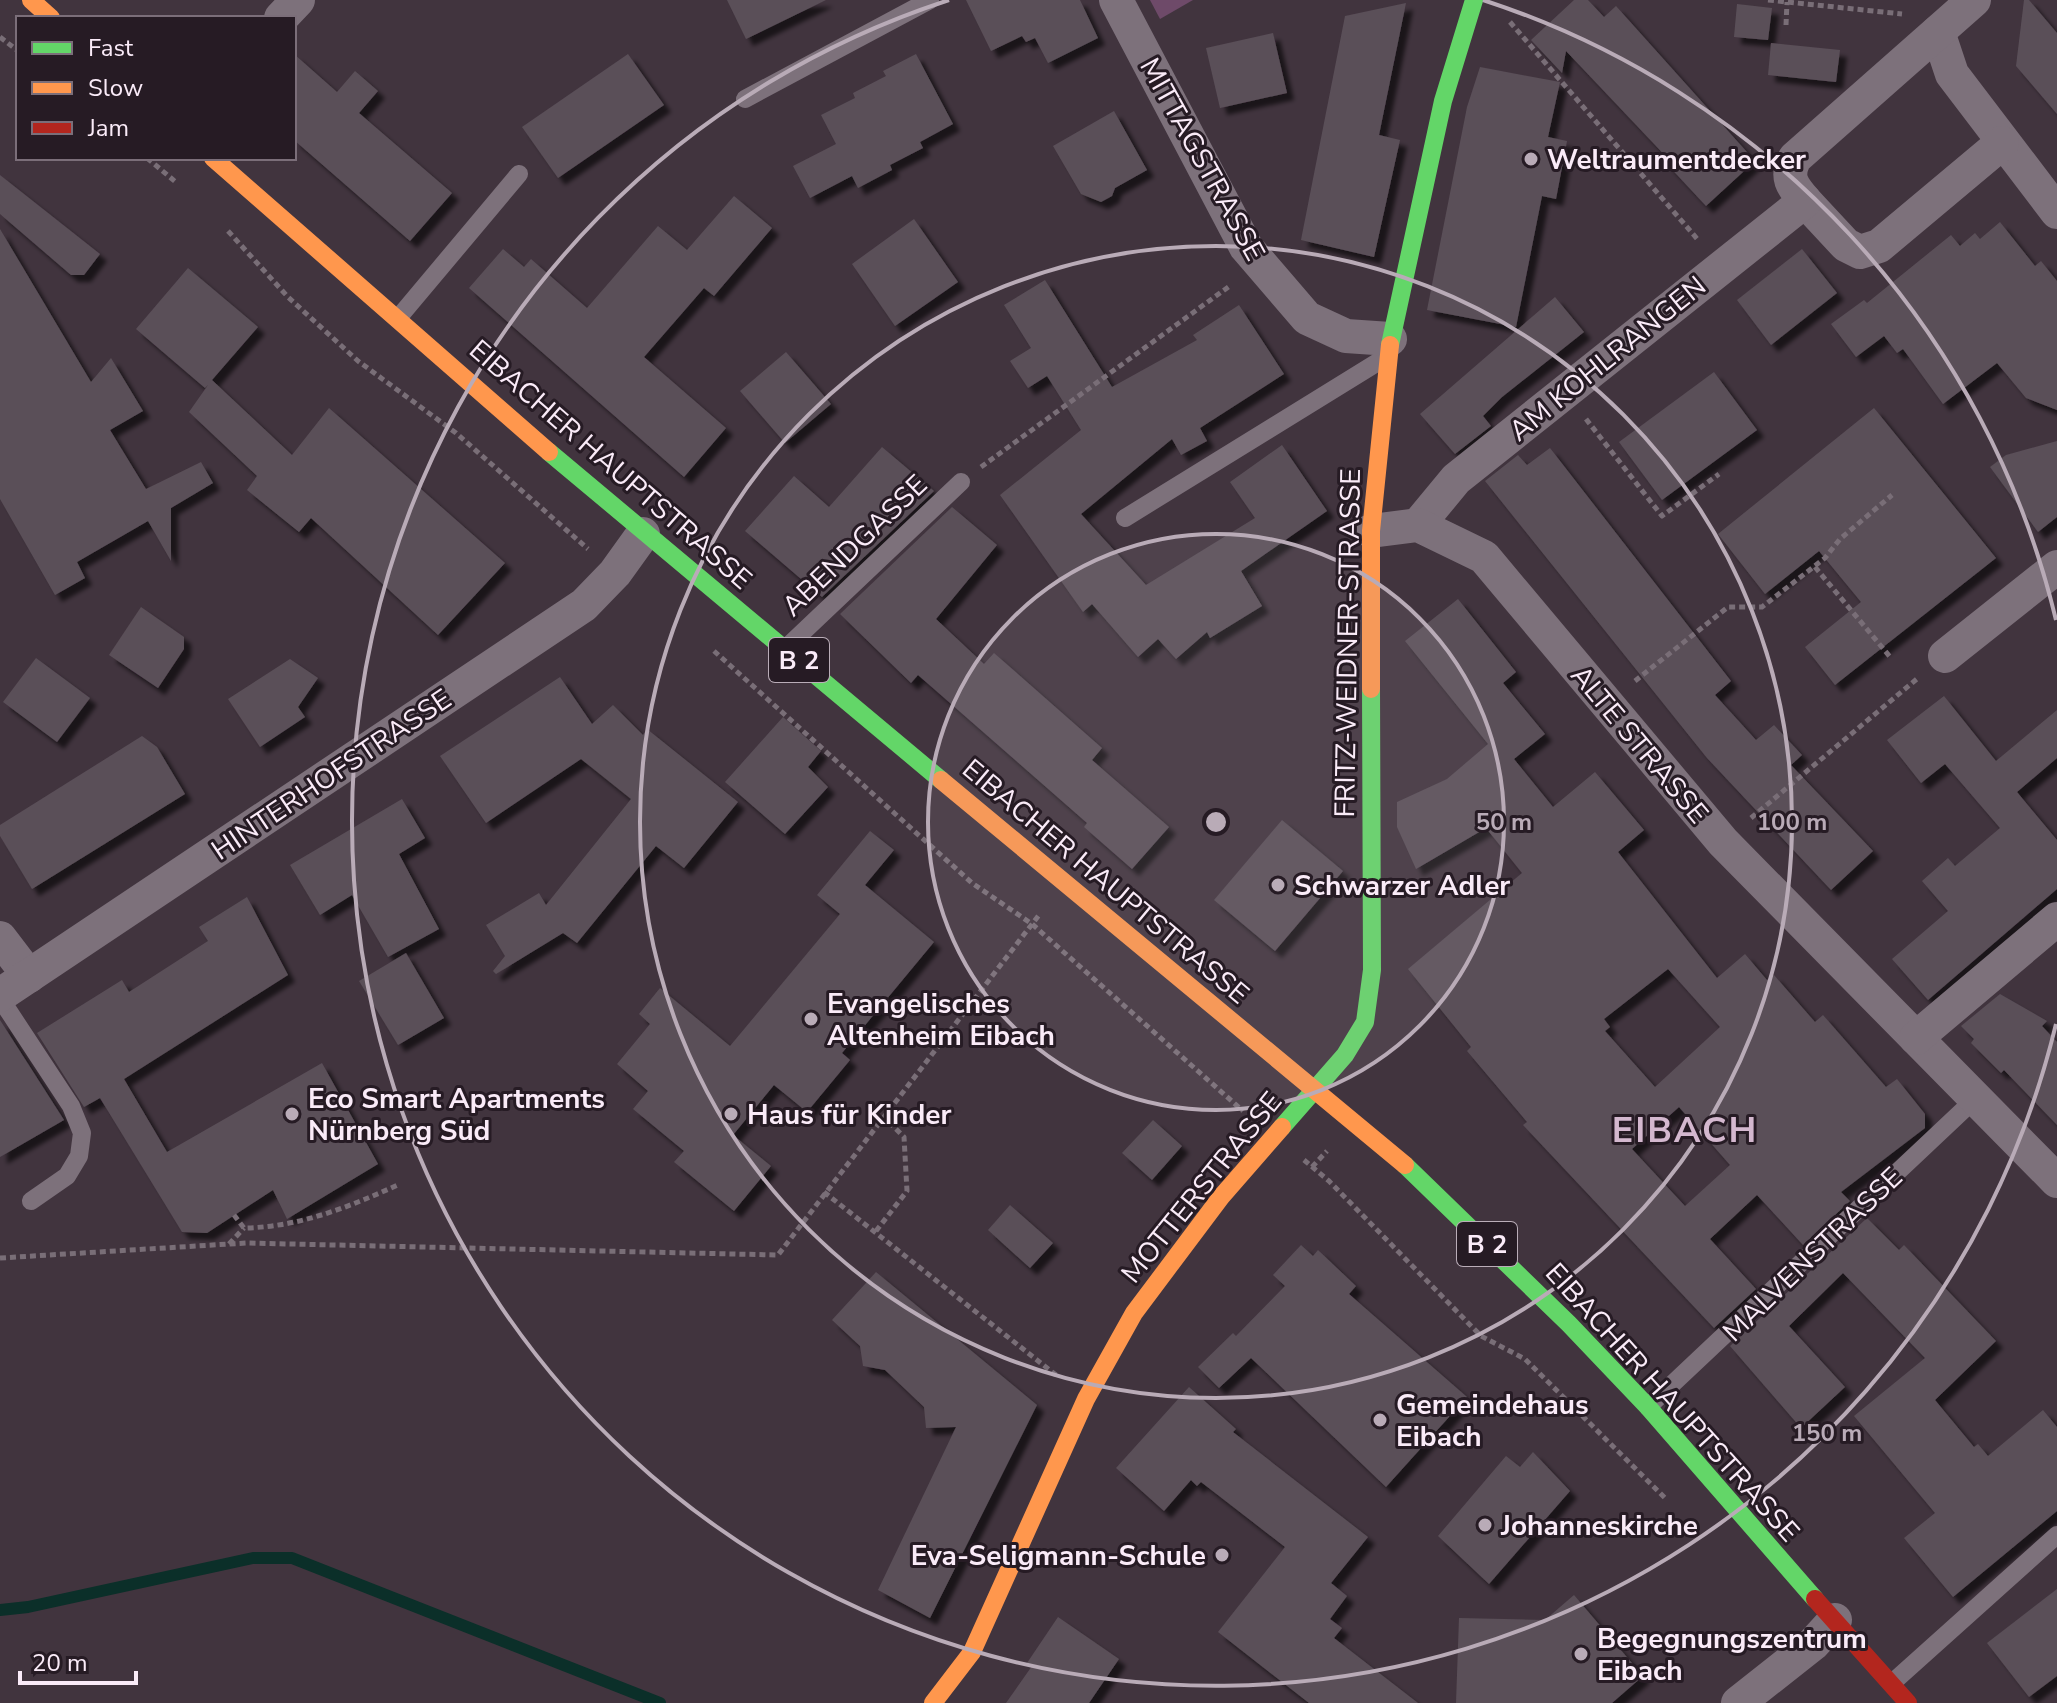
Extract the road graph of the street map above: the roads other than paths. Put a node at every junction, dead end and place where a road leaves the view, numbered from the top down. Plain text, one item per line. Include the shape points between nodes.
1 (31, 0) edge
2 (298, 0) edge
3 (930, 0) edge
4 (1116, 0) edge
5 (1974, 0) edge
6 (1474, 1) edge
7 (49, 16) edge
8 (283, 16) edge
9 (1938, 32) junction
10 (745, 99) dead end
11 (2002, 143) junction
12 (215, 160) edge
13 (519, 174) dead end
14 (1805, 201) junction
15 (2057, 212) edge
16 (399, 317) junction
17 (1389, 347) junction
18 (961, 482) road end
19 (1125, 518) dead end
20 (1418, 525) junction
21 (1371, 531) junction
22 (643, 534) junction
23 (2057, 567) edge
24 (786, 648) junction
25 (1945, 656) road end
26 (2057, 919) edge
27 (0, 938) edge
28 (29, 976) junction
29 (0, 997) edge
30 (1916, 1038) junction
31 (1317, 1091) junction
32 (1975, 1099) junction
33 (2057, 1181) edge
34 (31, 1201) dead end
35 (1648, 1407) junction
36 (2057, 1535) edge
37 (1835, 1620) junction
38 (1892, 1683) junction
39 (933, 1703) edge
40 (1738, 1703) edge
41 (1908, 1703) edge

1 - 7 main road
2 - 8 street
3 - 10 lane
4 - 17 street, MITTAGSTRASSE via 1246,247 1307,318
5 - 9 street
6 - 17 main road, FRITZ-WEIDNER-STRASSE via 1443,101
9 - 11 street via 1952,74
9 - 14 street via 1795,158 1789,170 1791,185
11 - 14 street via 1879,246 1860,252 1846,245
11 - 15 street
12 - 16 main road, EIBACHER HAUPTSTRASSE / B 2
13 - 16 lane
14 - 20 street, AM KOHLRANGEN via 1456,479
16 - 22 main road, EIBACHER HAUPTSTRASSE / B 2
17 - 19 lane
17 - 21 main road, FRITZ-WEIDNER-STRASSE
18 - 24 lane, ABENDGASSE
20 - 21 street
20 - 30 street, ALTE STRASSE via 1484,557 1723,842
21 - 31 main road, FRITZ-WEIDNER-STRASSE via 1371,982 1365,1022
22 - 24 main road, EIBACHER HAUPTSTRASSE / B 2
22 - 28 street, HINTERHOFSTRASSE via 584,605
23 - 25 street
24 - 31 main road, EIBACHER HAUPTSTRASSE / B 2
26 - 30 street
27 - 28 street
28 - 29 street, HINTERHOFSTRASSE
29 - 34 lane via 71,1106 82,1133 79,1156 67,1176
30 - 32 street, ALTE STRASSE
31 - 35 main road, EIBACHER HAUPTSTRASSE / B 2 via 1458,1215
31 - 39 main road, MOTTERSTRASSE via 1273,1135 1134,1313 1086,1399 972,1652
32 - 33 street, ALTE STRASSE
32 - 35 lane, MALVENSTRASSE
35 - 37 main road, EIBACHER HAUPTSTRASSE / B 2
36 - 38 lane
37 - 38 main road, EIBACHER HAUPTSTRASSE / B 2
37 - 40 street
38 - 41 main road, EIBACHER HAUPTSTRASSE / B 2

